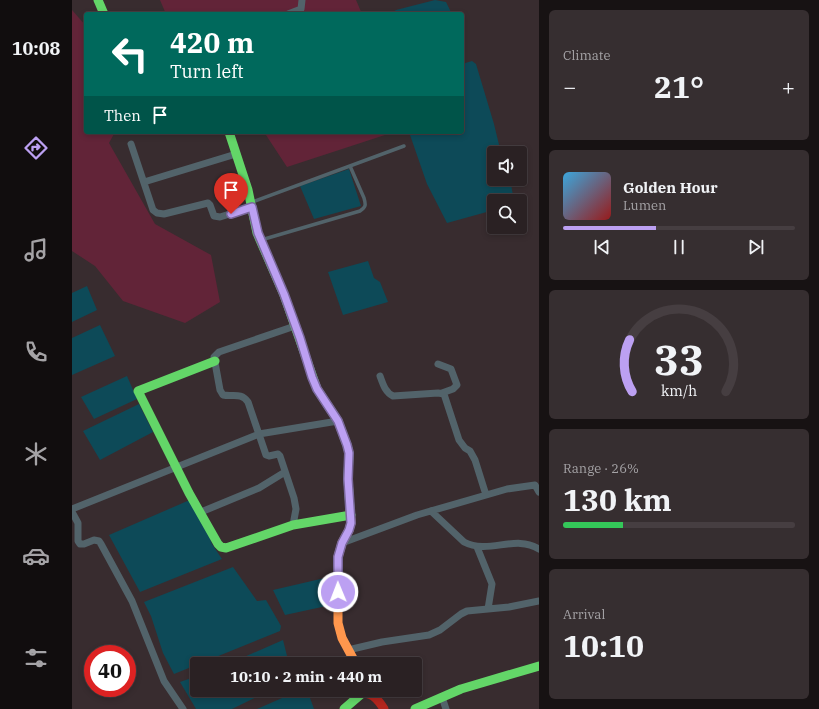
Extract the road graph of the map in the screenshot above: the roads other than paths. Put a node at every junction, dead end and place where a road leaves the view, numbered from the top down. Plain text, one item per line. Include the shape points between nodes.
1 (98, 0) edge
2 (302, 0) edge
3 (103, 12) edge
4 (293, 12) edge
5 (230, 134) edge
6 (132, 144) dead end
7 (404, 146) dead end
8 (236, 154) junction
9 (350, 166) junction
10 (144, 182) junction
11 (252, 205) junction
12 (261, 240) junction
13 (295, 326) junction
14 (215, 361) junction
15 (438, 364) dead end
16 (380, 376) dead end
17 (442, 393) junction
18 (338, 421) junction
19 (259, 434) junction
20 (176, 467) junction
21 (285, 472) junction
22 (539, 492) edge
23 (486, 495) junction
24 (72, 509) edge
25 (431, 511) junction
26 (72, 512) edge
27 (201, 512) junction
28 (351, 516) junction
29 (293, 525) junction
30 (342, 543) junction
31 (477, 547) junction
32 (539, 549) edge
33 (539, 600) edge
34 (488, 609) junction
35 (348, 650) junction
36 (352, 657) edge
37 (539, 666) edge
38 (363, 697) edge
39 (373, 697) edge
40 (442, 697) junction
41 (183, 709) edge
42 (344, 709) edge
43 (384, 709) edge
44 (415, 709) edge
45 (446, 709) edge

1 - 3 street
2 - 4 street via 301,9
5 - 8 street
6 - 10 street
7 - 9 lane
8 - 10 street
8 - 11 street
9 - 11 lane
9 - 12 lane via 366,204 364,208
10 - 11 street via 153,210 157,213 164,214 208,203 214,216 220,217
11 - 12 street
12 - 13 street
13 - 14 street via 219,352 214,357
13 - 18 street via 317,389
14 - 19 street via 223,395 245,397
14 - 20 street via 138,391
15 - 17 street via 450,369 457,385
16 - 17 street via 385,390 393,396
17 - 23 street via 446,397 459,440 475,460
18 - 19 street
18 - 28 street via 349,453
19 - 20 street
19 - 21 street via 266,455 278,454
20 - 24 street
20 - 27 street
21 - 27 street via 259,488
21 - 29 street via 295,503
22 - 23 street via 537,486 531,485
23 - 25 street
25 - 30 street
25 - 31 street via 464,542
26 - 41 street via 78,523 79,543 82,545 94,540 101,544 132,601 164,681
27 - 29 street via 218,544 226,548
28 - 29 street
28 - 30 street via 349,530
30 - 35 street via 338,557 338,623
31 - 32 street via 524,543
31 - 34 street via 492,584
33 - 34 street
34 - 35 street via 467,611 429,635
35 - 36 street
37 - 40 street via 476,684
38 - 42 street
39 - 43 street
40 - 44 street
40 - 45 street

